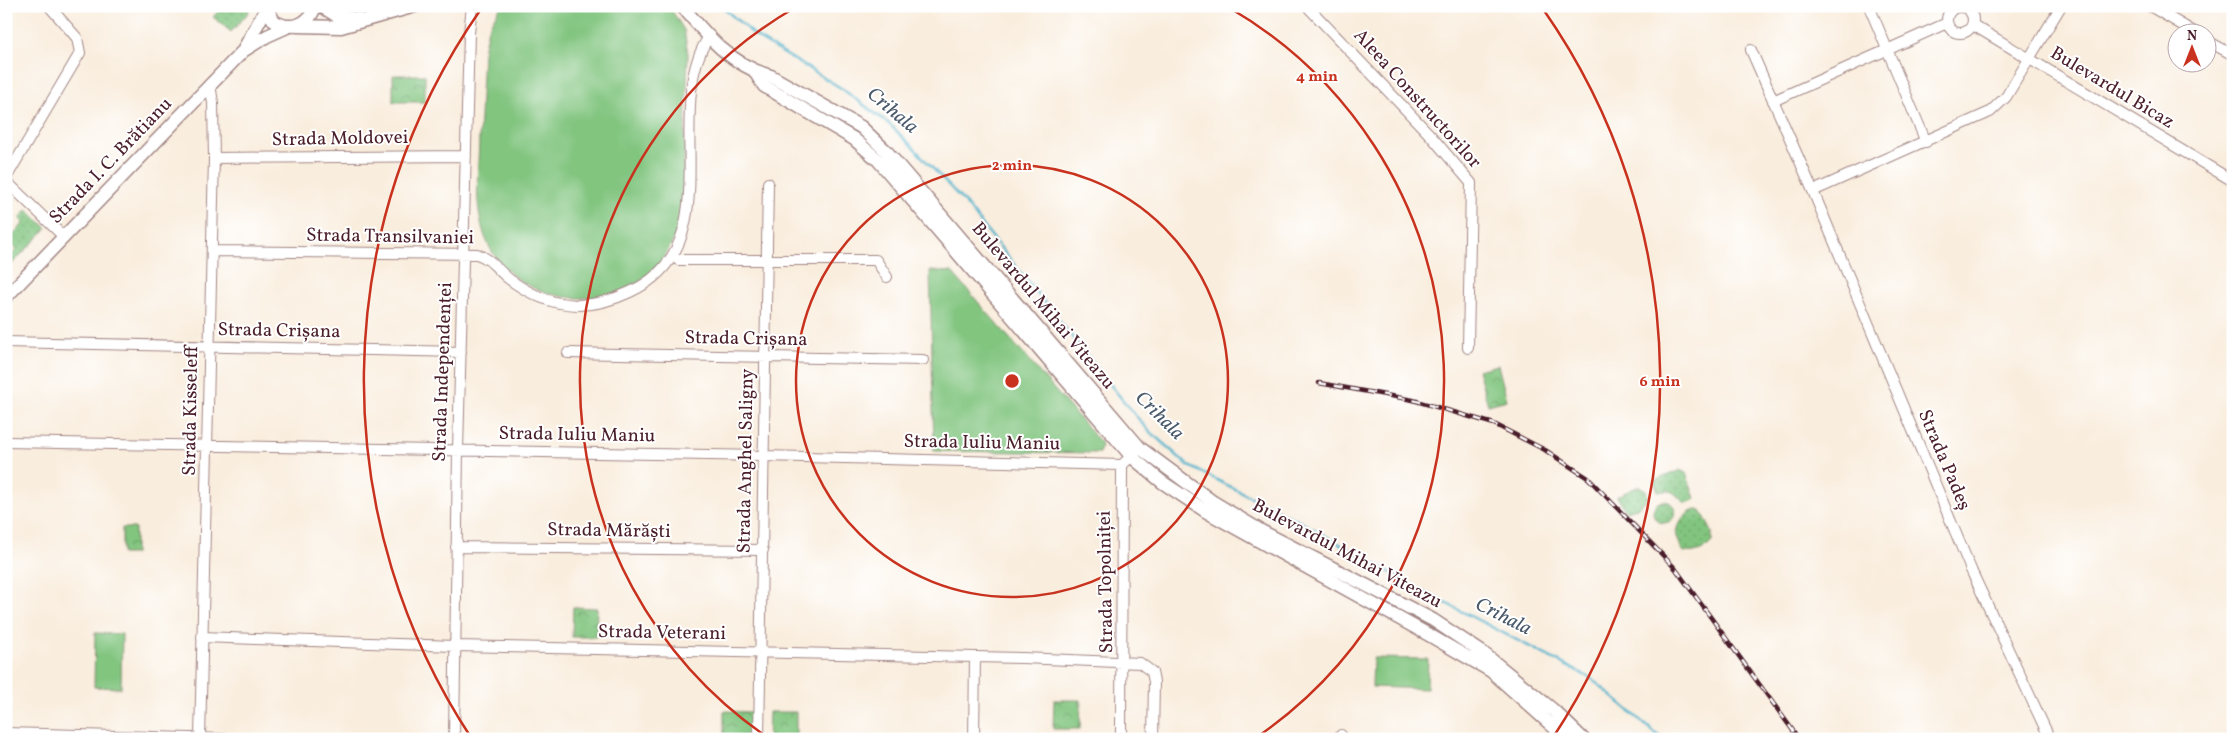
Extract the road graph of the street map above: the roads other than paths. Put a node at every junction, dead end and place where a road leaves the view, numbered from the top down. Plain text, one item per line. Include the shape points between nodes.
1 (49, 6) edge
2 (314, 6) edge
3 (322, 6) edge
4 (415, 6) edge
5 (472, 6) edge
6 (682, 6) edge
7 (1307, 6) edge
8 (1869, 6) edge
9 (2061, 6) edge
10 (2150, 6) edge
11 (1969, 7) edge
12 (266, 8) edge
13 (362, 19) junction
14 (2177, 22) edge
15 (1947, 23) junction
16 (1973, 25) junction
17 (292, 26) junction
18 (708, 38) junction
19 (2216, 46) edge
20 (1751, 50) dead end
21 (1887, 50) junction
22 (243, 51) junction
23 (2233, 55) edge
24 (2030, 59) junction
25 (210, 84) junction
26 (1773, 101) junction
27 (1926, 142) junction
28 (466, 156) junction
29 (214, 158) junction
30 (6, 179) edge
31 (2233, 181) edge
32 (768, 184) dead end
33 (1813, 191) junction
34 (64, 237) junction
35 (212, 252) junction
36 (463, 253) junction
37 (678, 260) dead end
38 (767, 260) junction
39 (887, 277) dead end
40 (6, 297) edge
41 (6, 342) edge
42 (209, 347) junction
43 (1468, 348) dead end
44 (461, 352) junction
45 (568, 353) dead end
46 (765, 358) junction
47 (923, 360) dead end
48 (6, 442) edge
49 (208, 446) junction
50 (458, 450) junction
51 (764, 456) junction
52 (1131, 457) junction
53 (456, 547) junction
54 (763, 550) junction
55 (1318, 567) junction
56 (202, 636) junction
57 (455, 646) junction
58 (760, 652) junction
59 (975, 657) junction
60 (1122, 661) junction
61 (6, 733) edge
62 (200, 738) edge
63 (226, 739) edge
64 (454, 739) edge
65 (759, 739) edge
66 (974, 739) edge
67 (1121, 739) edge
68 (1153, 739) edge
69 (1567, 739) edge
70 (1583, 739) edge
71 (2050, 739) edge

1 - 30 street via 77,38 80,53
2 - 17 main road via 310,16
3 - 13 main road via 337,16
4 - 13 main road
5 - 28 street, Strada Independenței
6 - 18 main road, Bulevardul Mihai Viteazu
7 - 43 street, Aleea Constructorilor via 1431,136 1471,183
8 - 21 street
9 - 24 street
10 - 14 street
11 - 15 street via 1955,8 1948,14
11 - 16 street
12 - 17 main road via 274,21
12 - 22 main road, Strada I. C. Brătianu
13 - 17 main road via 336,27
15 - 16 street via 1952,31 1960,33
15 - 21 street
16 - 24 street, Bulevardul Bicaz
17 - 22 main road, Strada I. C. Brătianu
18 - 36 street, Strada Transilvaniei via 700,51 693,75 688,210 683,234 661,270 641,287 621,296 594,303 560,304 523,288 486,257
18 - 52 main road, Bulevardul Mihai Viteazu via 754,72 771,76 861,127 887,152
19 - 23 street
20 - 26 street, Strada Padeș
21 - 26 street
21 - 27 street
22 - 25 main road, Strada I. C. Brătianu
24 - 27 street via 2000,105
24 - 31 street, Bulevardul Bicaz
25 - 29 street, Strada Kisseleff
25 - 34 main road, Strada I. C. Brătianu
26 - 33 street, Strada Padeș
27 - 33 street
28 - 29 street, Strada Moldovei
28 - 36 street, Strada Independenței
29 - 35 street, Strada Kisseleff
30 - 34 street
32 - 38 street, Strada Anghel Saligny
33 - 71 street, Strada Padeș via 1972,572
34 - 40 main road, Strada I. C. Brătianu
35 - 36 street, Strada Transilvaniei
35 - 42 street, Strada Kisseleff
36 - 44 street, Strada Independenței
37 - 38 street
38 - 39 street via 876,260
38 - 46 street, Strada Anghel Saligny
41 - 42 street, Strada Crișana
42 - 44 street, Strada Crișana
42 - 49 street, Strada Kisseleff
44 - 50 street, Strada Independenței
45 - 46 street, Strada Crișana
46 - 47 street, Strada Crișana
46 - 51 street, Strada Anghel Saligny
48 - 49 street, Strada Iuliu Maniu
49 - 50 street, Strada Iuliu Maniu
49 - 56 street, Strada Kisseleff
50 - 51 street, Strada Iuliu Maniu
50 - 53 street, Strada Independenței
51 - 52 street, Strada Iuliu Maniu
51 - 54 street, Strada Anghel Saligny
52 - 55 main road, Bulevardul Mihai Viteazu via 1207,512
52 - 60 street, Strada Topolniței
53 - 54 street, Strada Mărăști
53 - 57 street, Strada Independenței
54 - 58 street, Strada Anghel Saligny
55 - 69 main road, Bulevardul Mihai Viteazu via 1491,672
55 - 70 main road, Bulevardul Mihai Viteazu via 1440,625 1483,653
56 - 57 street, Strada Veterani
56 - 62 street, Strada Kisseleff
57 - 58 street, Strada Veterani
57 - 64 street, Strada Independenței
58 - 59 street, Strada Veterani
58 - 65 street, Strada Anghel Saligny
59 - 60 street, Strada Veterani
59 - 66 street
60 - 67 street
60 - 68 street, Strada Topolniței via 1140,663 1152,672
61 - 62 street
62 - 63 street

